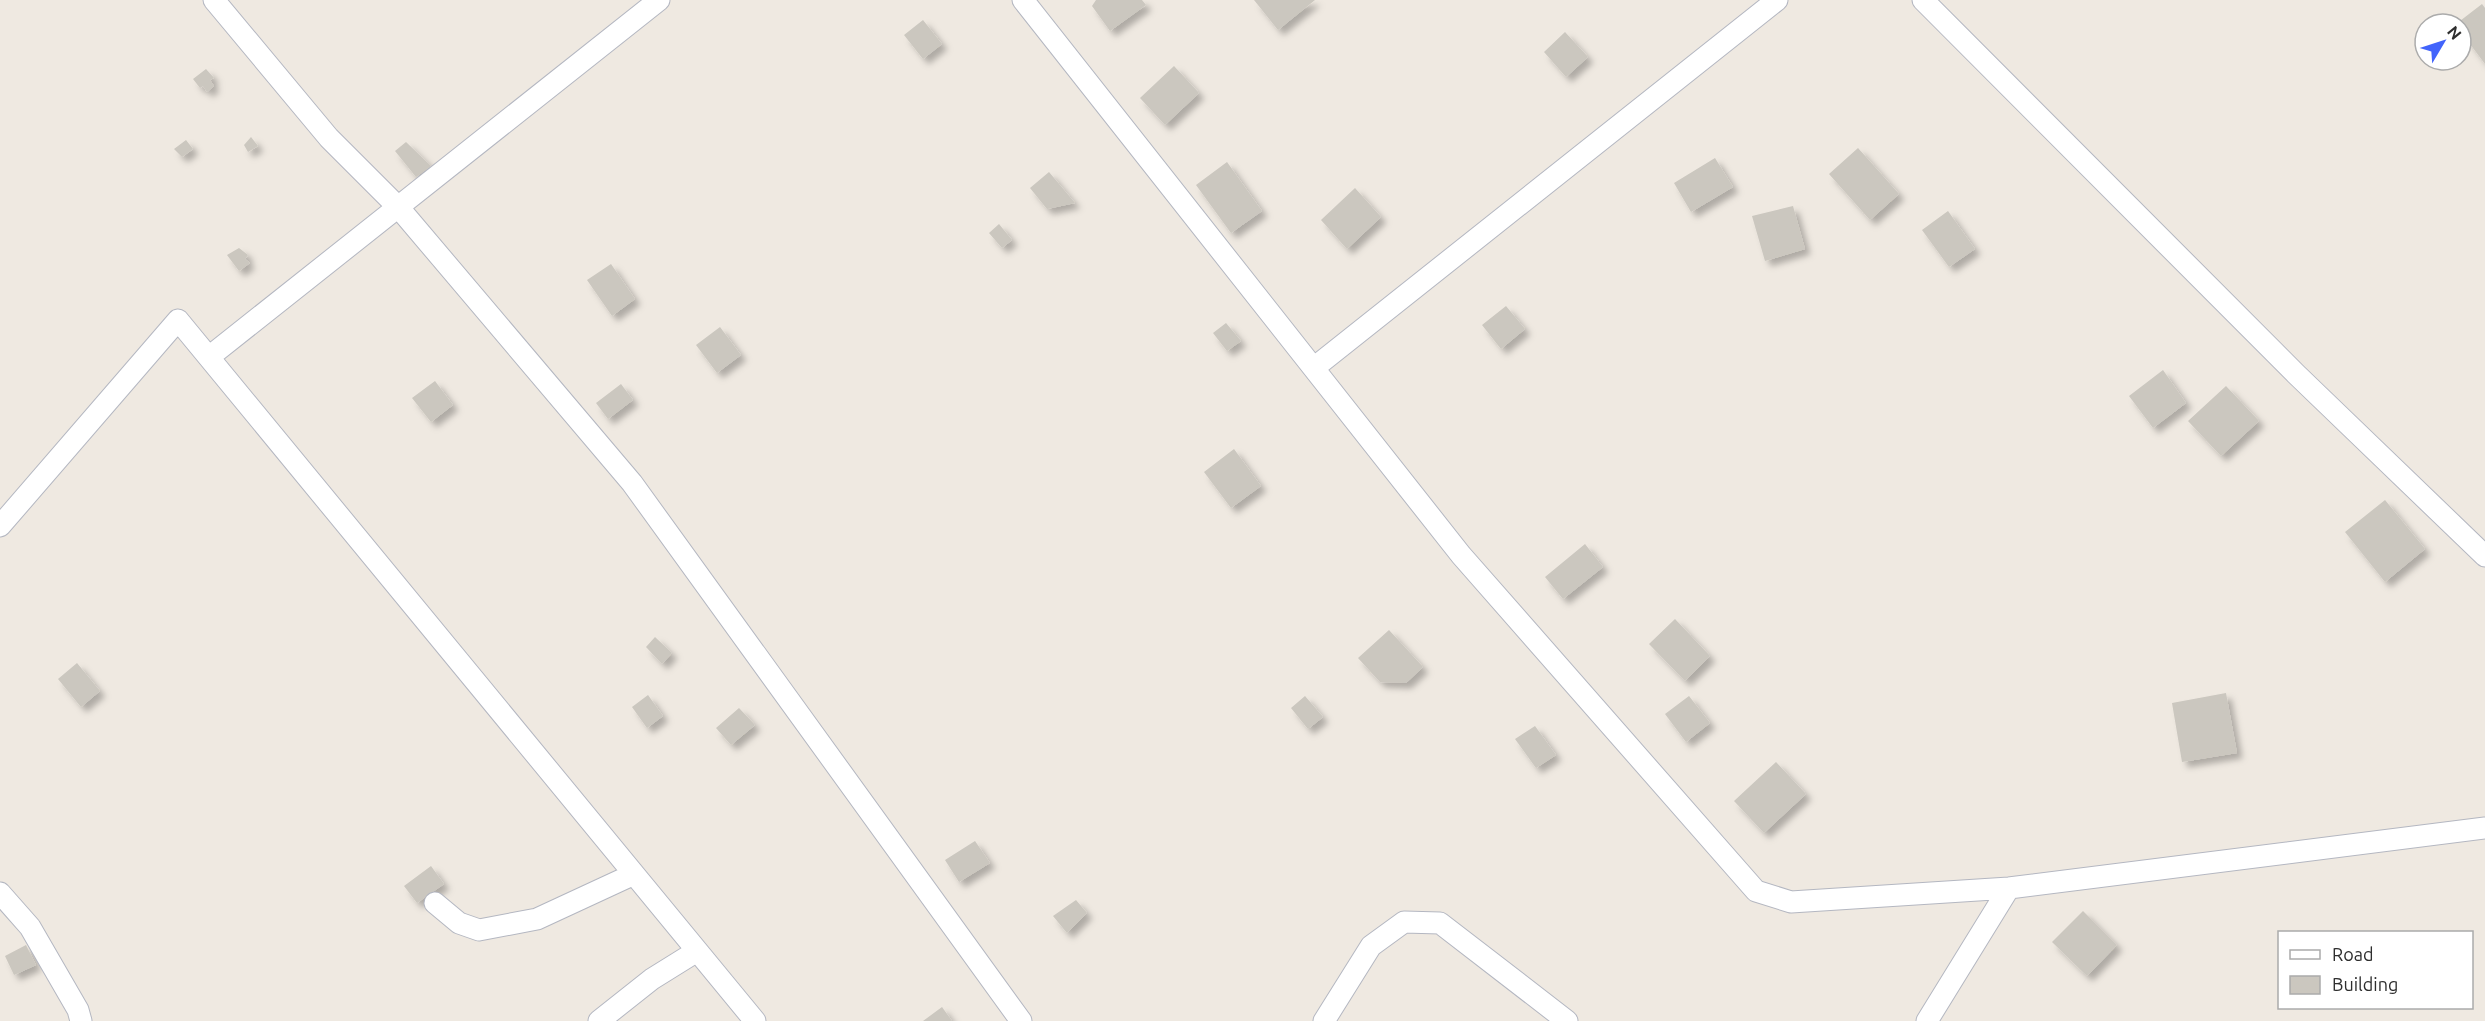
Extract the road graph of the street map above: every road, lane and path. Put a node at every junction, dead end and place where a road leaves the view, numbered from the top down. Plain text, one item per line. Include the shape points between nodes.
1 (214, 0) edge
2 (658, 0) edge
3 (1023, 0) edge
4 (1777, 0) edge
5 (1923, 0) edge
6 (399, 208) junction
7 (209, 357) junction
8 (1315, 367) junction
9 (0, 526) edge
10 (2485, 556) edge
11 (2485, 828) edge
12 (633, 875) junction
13 (2009, 888) junction
14 (0, 893) edge
15 (435, 903) dead end
16 (697, 951) junction
17 (81, 1021) edge
18 (599, 1021) edge
19 (755, 1021) edge
20 (1021, 1021) edge
21 (1324, 1021) edge
22 (1567, 1021) edge
23 (1927, 1021) edge

1 - 6 street via 329,138
2 - 6 street
3 - 8 street
4 - 8 street
5 - 10 street via 2296,374
6 - 7 street
6 - 20 street via 632,483
7 - 9 street via 178,320
7 - 12 street
8 - 13 street via 1461,555 1756,891 1791,902
11 - 13 street
12 - 15 street via 537,919 479,930 459,923
12 - 16 street
13 - 23 street
14 - 17 street via 30,927
16 - 18 street
16 - 19 street
21 - 22 street via 1371,946 1404,922 1440,923

